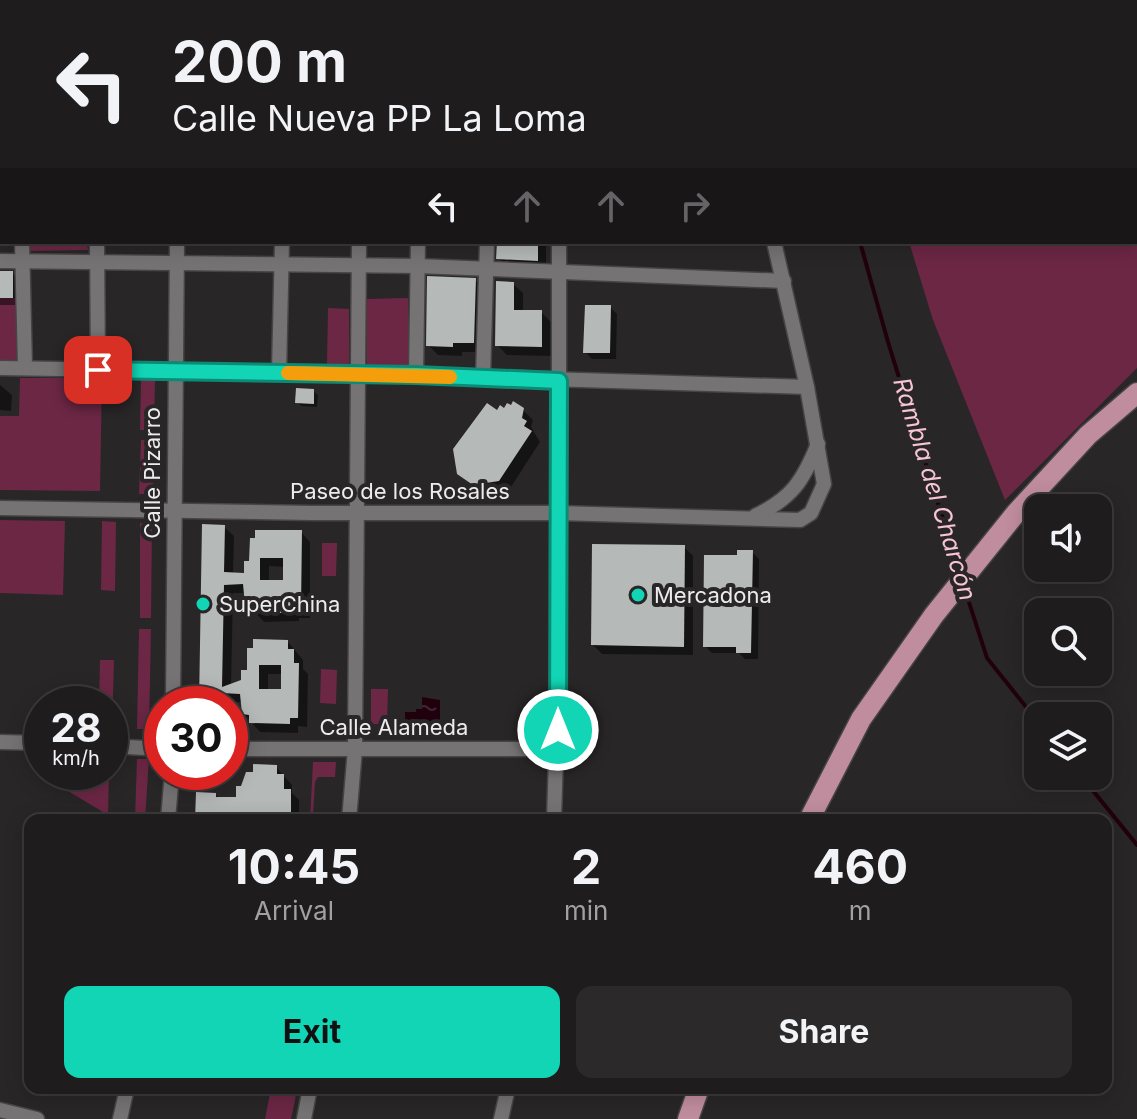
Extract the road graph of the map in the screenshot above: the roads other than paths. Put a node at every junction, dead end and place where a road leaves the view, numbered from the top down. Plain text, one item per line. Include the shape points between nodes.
1 (22, 244) edge
2 (97, 244) edge
3 (177, 244) edge
4 (282, 244) edge
5 (359, 244) edge
6 (418, 244) edge
7 (487, 244) edge
8 (559, 244) edge
9 (775, 244) edge
10 (97, 260) junction
11 (0, 261) edge
12 (23, 261) junction
13 (177, 263) junction
14 (282, 265) junction
15 (361, 265) junction
16 (418, 266) junction
17 (488, 268) junction
18 (560, 274) junction
19 (784, 281) junction
20 (0, 368) edge
21 (25, 368) junction
22 (98, 370) junction
23 (176, 370) junction
24 (279, 373) junction
25 (358, 374) junction
26 (416, 375) junction
27 (483, 378) junction
28 (559, 381) junction
29 (807, 387) junction
30 (1137, 393) edge
31 (818, 444) junction
32 (0, 508) edge
33 (174, 512) junction
34 (357, 513) junction
35 (558, 513) junction
36 (754, 517) junction
37 (173, 686) edge
38 (0, 742) edge
39 (24, 743) edge
40 (248, 749) edge
41 (355, 749) junction
42 (558, 749) junction
43 (170, 790) edge
44 (168, 814) edge
45 (350, 814) edge
46 (554, 814) edge
47 (812, 814) edge
48 (126, 1094) edge
49 (309, 1094) edge
50 (507, 1094) edge
51 (697, 1094) edge
52 (0, 1110) edge
53 (37, 1119) edge
54 (120, 1119) edge
55 (304, 1119) edge
56 (501, 1119) edge
57 (688, 1119) edge

1 - 12 street
2 - 10 street
3 - 13 street, Calle Pizarro
4 - 14 street
5 - 15 street
6 - 16 street
7 - 17 street
8 - 18 street
9 - 19 street
10 - 12 street
10 - 13 street
10 - 22 street
11 - 12 street
12 - 21 street
13 - 14 street
13 - 23 street, Calle Pizarro
14 - 15 street
14 - 24 street
15 - 16 street
15 - 25 street
16 - 17 street
16 - 26 street
17 - 18 street
17 - 27 street
18 - 19 street
18 - 28 street
19 - 29 street
20 - 21 street
21 - 22 street
22 - 23 street
23 - 24 street
23 - 33 street, Calle Pizarro
24 - 25 street
25 - 26 street
25 - 34 street
26 - 27 street
27 - 28 street
28 - 29 street
28 - 35 street
29 - 31 street
30 - 47 main road via 1088,435 1016,513 934,615 861,719
31 - 36 street via 797,487
31 - 36 street, Paseo de los Rosales via 823,490 811,513 800,520
32 - 33 street, Paseo de los Rosales
33 - 34 street, Paseo de los Rosales
33 - 37 street, Calle Pizarro
34 - 35 street, Paseo de los Rosales
34 - 41 street
35 - 36 street, Paseo de los Rosales
35 - 42 street
38 - 39 street
40 - 41 street, Calle Alameda
41 - 42 street, Calle Alameda
41 - 45 street
42 - 46 street
43 - 44 street
48 - 54 street
49 - 55 street
50 - 56 street
51 - 57 main road
52 - 53 street

